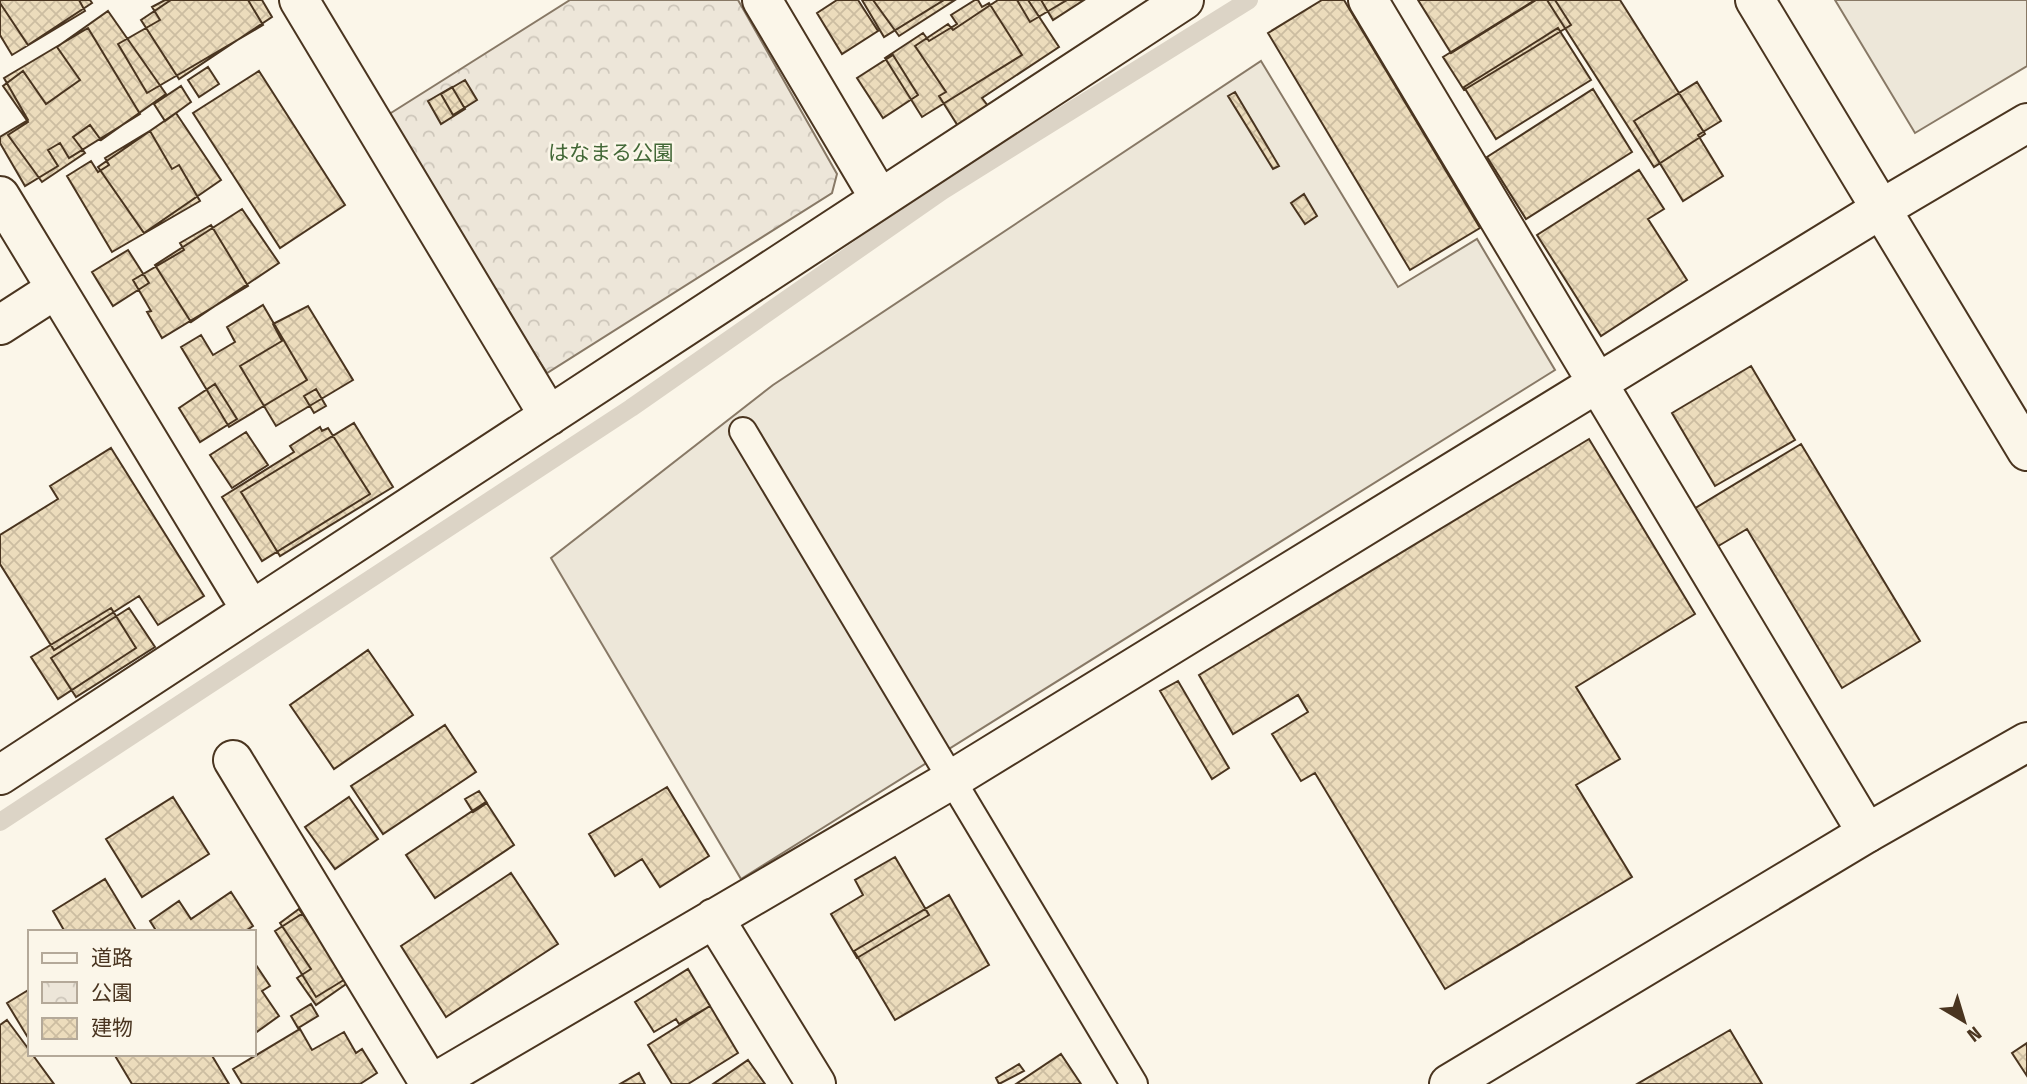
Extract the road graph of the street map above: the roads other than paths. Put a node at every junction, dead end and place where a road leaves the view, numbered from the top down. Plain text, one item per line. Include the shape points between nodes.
1 (299, 0) edge
2 (762, 0) edge
3 (1184, 0) edge
4 (1368, 0) edge
5 (1755, 0) edge
6 (2027, 123) edge
7 (0, 196) edge
8 (880, 199) junction
9 (1881, 209) junction
10 (56, 289) junction
11 (0, 325) edge
12 (1597, 383) junction
13 (549, 415) junction
14 (743, 431) dead end
15 (2027, 451) edge
16 (251, 610) junction
17 (2027, 742) edge
18 (233, 760) dead end
19 (0, 775) edge
20 (951, 779) junction
21 (1867, 834) junction
22 (714, 918) junction
23 (431, 1084) edge
24 (816, 1084) edge
25 (1134, 1084) edge
26 (1449, 1084) edge

1 - 13 street
2 - 8 street
3 - 8 street
4 - 12 street
5 - 9 street
6 - 9 street
7 - 10 street
8 - 13 street
9 - 12 street
9 - 15 street
10 - 11 street
10 - 16 street
12 - 20 street
12 - 21 street
13 - 16 street
14 - 20 lane
16 - 19 street
17 - 21 street
18 - 23 street
20 - 22 street
20 - 25 lane
21 - 26 street
22 - 23 street
22 - 24 street

